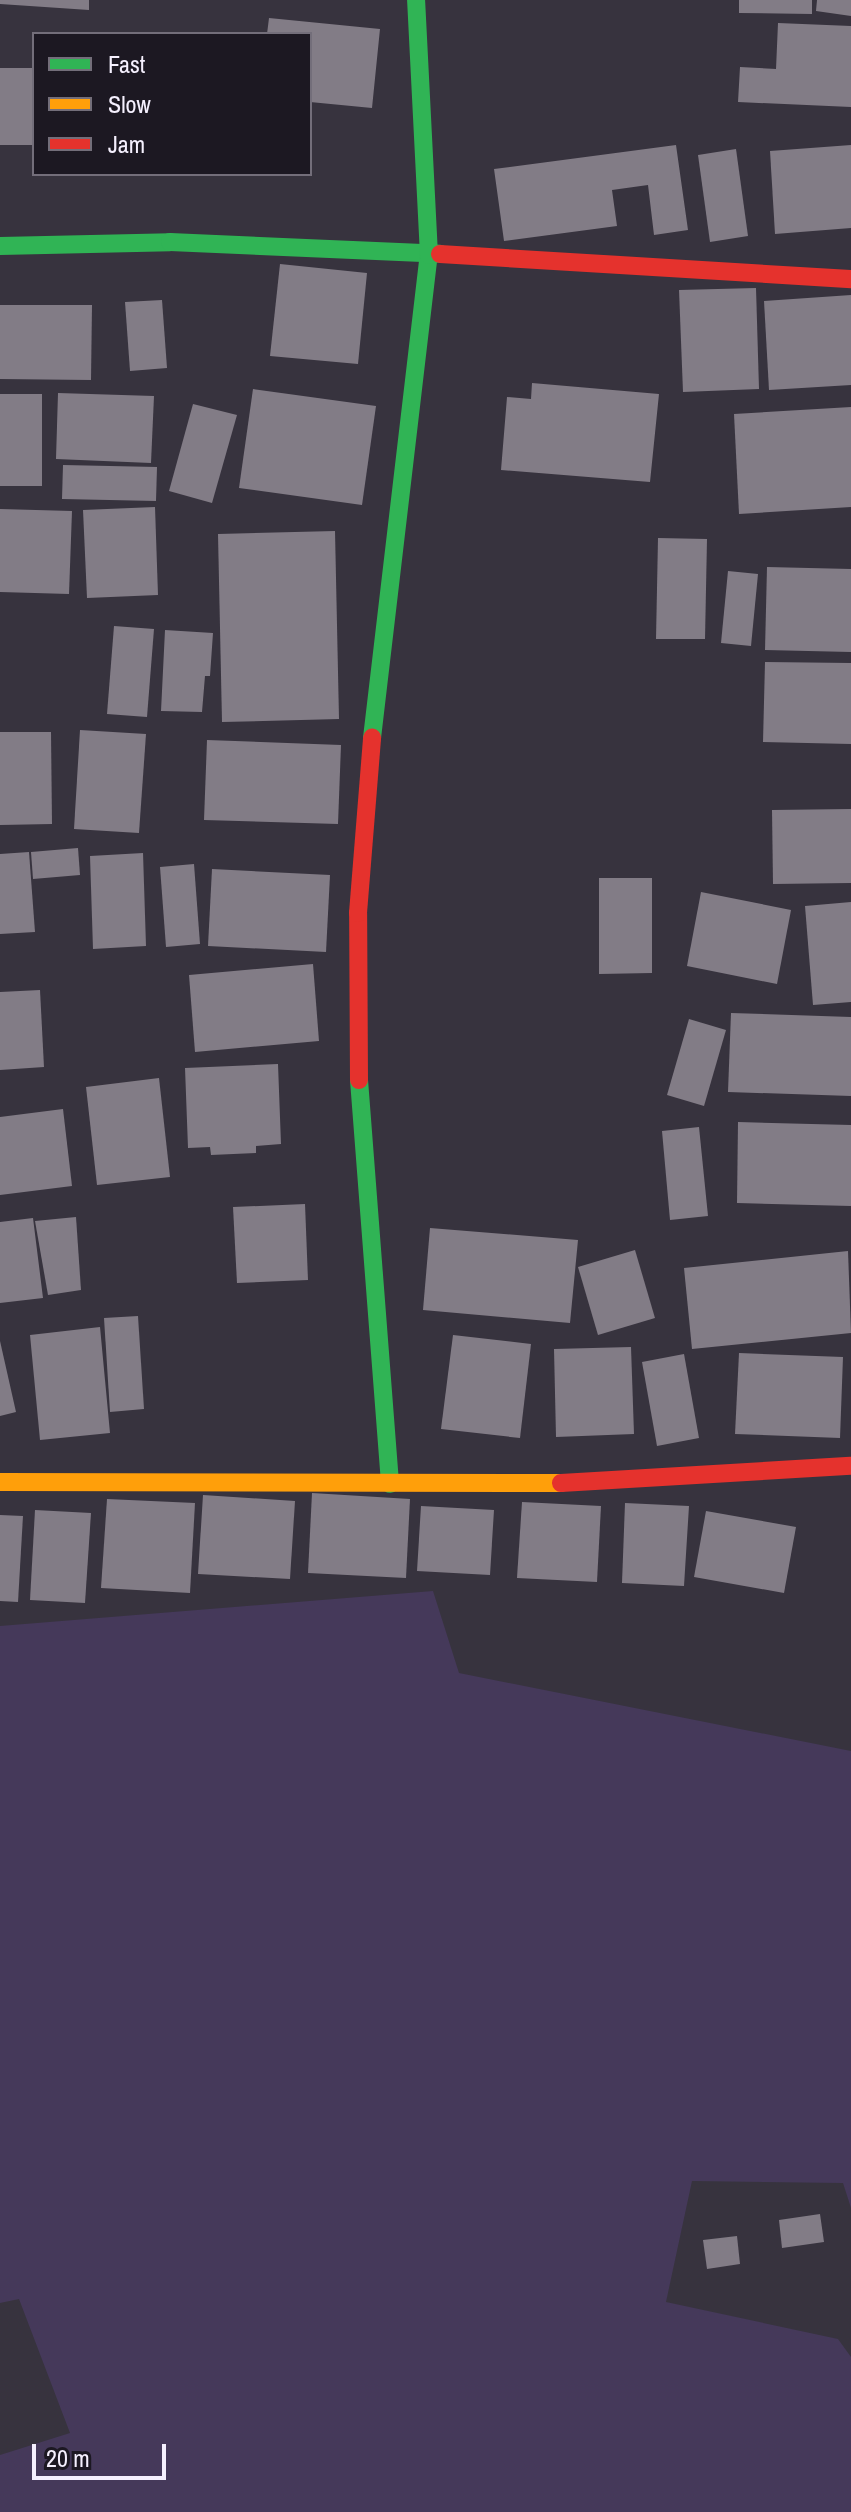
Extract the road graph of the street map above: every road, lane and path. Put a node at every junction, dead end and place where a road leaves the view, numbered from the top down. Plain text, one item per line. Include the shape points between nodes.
1 (416, 0) edge
2 (0, 246) edge
3 (429, 255) junction
4 (851, 279) edge
5 (851, 1466) edge
6 (0, 1482) edge
7 (390, 1484) junction

1 - 3 street
2 - 3 street via 287,244
3 - 4 street
3 - 7 street via 367,785 358,913 356,1043
5 - 7 street via 585,1483
6 - 7 street

